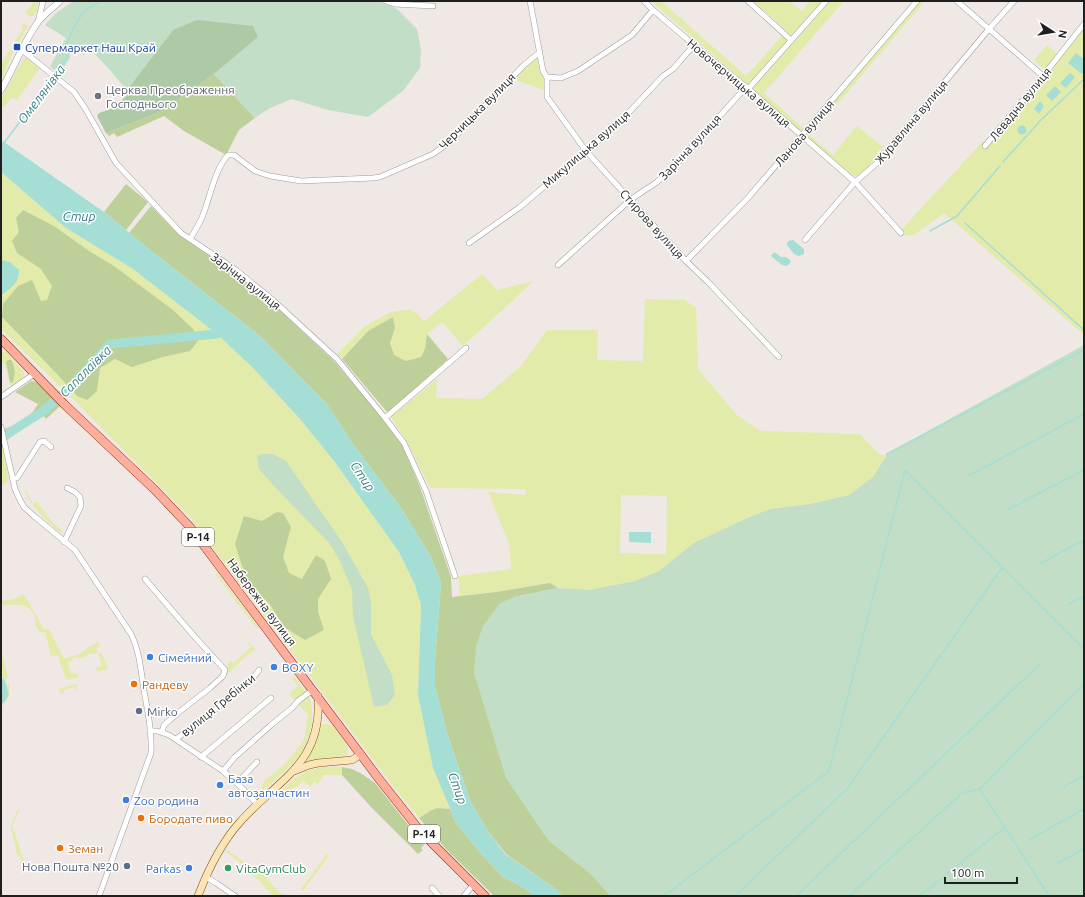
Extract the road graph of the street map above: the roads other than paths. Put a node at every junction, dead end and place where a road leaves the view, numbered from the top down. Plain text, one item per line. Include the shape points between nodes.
1 (43, 1) edge
2 (60, 1) edge
3 (386, 1) edge
4 (530, 1) edge
5 (644, 1) edge
6 (748, 1) edge
7 (826, 1) edge
8 (917, 1) edge
9 (957, 1) edge
10 (1014, 1) edge
11 (433, 6) dead end
12 (653, 10) junction
13 (38, 22) junction
14 (1084, 24) edge
15 (989, 29) junction
16 (792, 40) junction
17 (694, 45) junction
18 (22, 50) junction
19 (540, 52) junction
20 (1043, 76) junction
21 (547, 77) junction
22 (747, 88) junction
23 (1, 90) edge
24 (802, 136) junction
25 (985, 146) dead end
26 (586, 151) junction
27 (855, 182) junction
28 (630, 200) junction
29 (901, 233) dead end
30 (190, 240) junction
31 (805, 240) dead end
32 (469, 243) dead end
33 (686, 261) junction
34 (558, 265) dead end
35 (1, 339) edge
36 (466, 348) dead end
37 (779, 357) dead end
38 (34, 374) junction
39 (1, 397) edge
40 (385, 418) junction
41 (1, 429) edge
42 (51, 447) dead end
43 (13, 478) junction
44 (67, 488) dead end
45 (64, 542) junction
46 (455, 576) dead end
47 (145, 579) dead end
48 (260, 670) dead end
49 (315, 693) junction
50 (272, 698) dead end
51 (150, 731) junction
52 (162, 732) junction
53 (176, 739) junction
54 (362, 754) junction
55 (201, 757) junction
56 (257, 762) dead end
57 (223, 771) junction
58 (293, 771) junction
59 (236, 783) junction
60 (257, 804) junction
61 (206, 877) junction
62 (473, 885) junction
63 (432, 888) dead end
64 (99, 896) edge
65 (198, 896) edge
66 (234, 896) edge
67 (439, 896) edge
68 (464, 896) edge
69 (485, 896) edge

1 - 13 street
2 - 13 street
3 - 11 street via 394,4
4 - 19 street
5 - 12 street, Новочерчицька вулиця
6 - 16 street
7 - 16 street, Зарічна вулиця
8 - 24 street, Ланова вулиця
9 - 15 street
10 - 15 street, Журавлина вулиця
12 - 17 street, Новочерчицька вулиця
12 - 21 street via 632,35 578,72 561,78
13 - 18 street
14 - 20 street, Левадна вулиця
15 - 20 street
15 - 27 street, Журавлина вулиця via 877,162
16 - 22 street, Зарічна вулиця
17 - 22 street, Новочерчицька вулиця
17 - 26 street, Микулицька вулиця via 617,124
18 - 23 street
18 - 30 street, Зарічна вулиця via 74,92 86,108 116,163
19 - 21 street via 543,71
19 - 30 street, Черчицька вулиця via 524,65 450,142 433,154 380,177 300,181 255,171 234,155 228,155 212,187 203,216
20 - 25 street, Левадна вулиця
21 - 26 street, Стирова вулиця via 547,97
22 - 24 street, Новочерчицька вулиця
22 - 28 street, Зарічна вулиця via 671,170
24 - 27 street, Новочерчицька вулиця
24 - 33 street, Ланова вулиця via 747,199
26 - 28 street, Стирова вулиця
26 - 32 street, Микулицька вулиця via 520,207
27 - 29 street, Новочерчицька вулиця
27 - 31 street, Журавлина вулиця
28 - 33 street, Стирова вулиця
28 - 34 street, Зарічна вулиця
30 - 40 street, Зарічна вулиця via 236,270 274,301 337,359
33 - 37 street, Стирова вулиця
35 - 38 main road, Набережна вулиця / Р-14
36 - 40 street
38 - 39 street
38 - 49 main road, Набережна вулиця / Р-14 via 190,527
40 - 46 street, Зарічна вулиця via 404,443 426,491
41 - 43 street
42 - 43 street via 44,441 40,442 17,478
43 - 45 street via 18,498 24,506
44 - 45 street via 80,497 81,506
45 - 51 street via 73,547 84,562 135,642
47 - 52 street via 225,670 223,676 210,688 164,726
48 - 53 street, вулиця Гребінки via 206,717
49 - 54 main road, Набережна вулиця / Р-14
49 - 57 street via 299,700 235,757
49 - 58 main road via 318,716 314,736 307,752
50 - 55 street
51 - 52 street
51 - 64 street via 151,753
52 - 53 street
53 - 55 street
54 - 58 main road via 352,760 318,763
54 - 62 main road, Набережна вулиця / Р-14 via 421,832
55 - 57 street
56 - 59 street
57 - 59 street
58 - 60 main road
59 - 60 street
60 - 61 main road via 228,838
61 - 65 main road
61 - 66 street
62 - 68 street
62 - 69 main road, Набережна вулиця / Р-14
63 - 67 street

